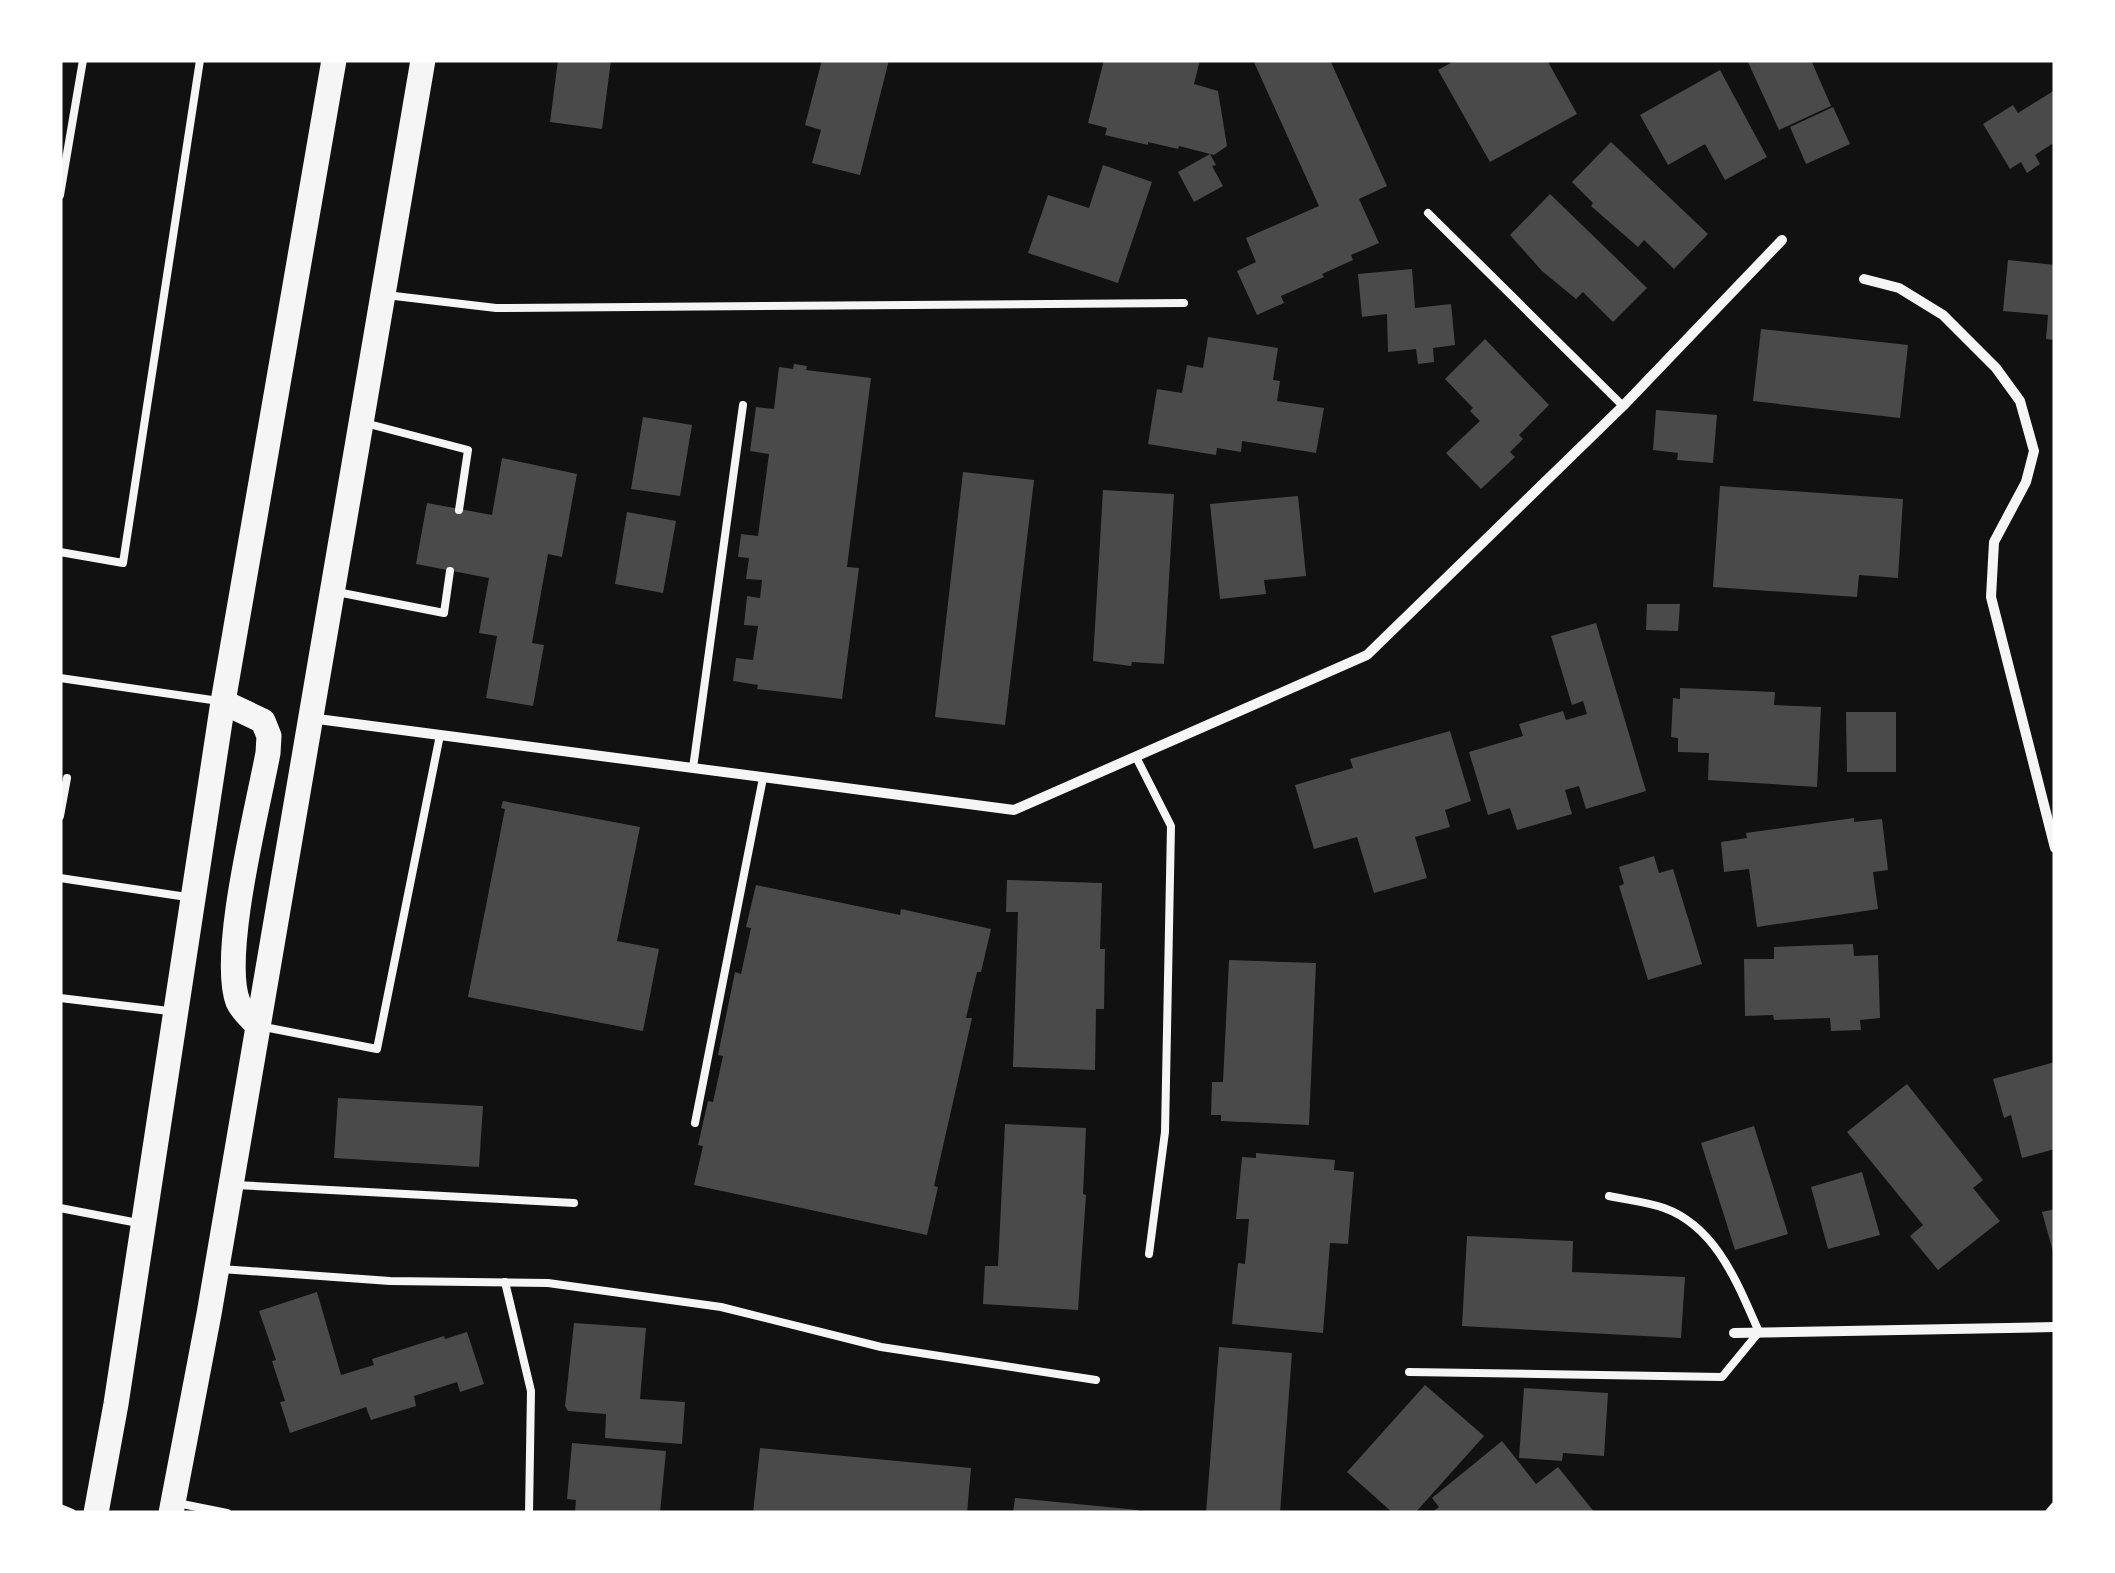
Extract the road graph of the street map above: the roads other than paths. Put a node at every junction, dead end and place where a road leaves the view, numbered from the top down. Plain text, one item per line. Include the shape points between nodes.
1 (84, 60) edge
2 (200, 60) edge
3 (334, 60) edge
4 (423, 60) edge
5 (60, 195) edge
6 (1428, 213) dead end
7 (1782, 240) dead end
8 (1864, 278) dead end
9 (381, 295) junction
10 (1184, 302) dead end
11 (743, 404) dead end
12 (1622, 406) junction
13 (360, 422) junction
14 (459, 510) dead end
15 (60, 552) edge
16 (450, 571) dead end
17 (332, 591) junction
18 (60, 678) edge
19 (223, 702) junction
20 (310, 718) junction
21 (440, 735) junction
22 (1136, 757) junction
23 (693, 768) junction
24 (67, 778) dead end
25 (763, 778) junction
26 (60, 816) edge
27 (2055, 848) edge
28 (60, 878) edge
29 (192, 898) junction
30 (60, 998) edge
31 (174, 1011) junction
32 (258, 1026) junction
33 (696, 1122) dead end
34 (231, 1185) junction
35 (1610, 1196) dead end
36 (574, 1204) dead end
37 (60, 1208) edge
38 (142, 1224) junction
39 (1149, 1254) dead end
40 (217, 1268) junction
41 (505, 1282) junction
42 (2055, 1326) edge
43 (1758, 1332) junction
44 (1734, 1334) dead end
45 (1409, 1372) dead end
46 (1096, 1380) dead end
47 (2055, 1507) edge
48 (60, 1508) edge
49 (172, 1508) edge
50 (72, 1513) edge
51 (96, 1513) edge
52 (227, 1513) edge
53 (530, 1513) edge
54 (2050, 1513) edge

1 - 5 lane
2 - 15 lane via 123,563
3 - 19 main road
4 - 9 main road
6 - 12 lane
7 - 12 street
8 - 27 street via 1899,288 1944,315 2020,401 2034,451 2026,482 1994,542 1992,598
9 - 10 lane via 496,308
9 - 13 main road
11 - 23 lane
12 - 22 street via 1367,655
13 - 14 lane via 468,450
13 - 17 main road
16 - 17 lane via 444,613
17 - 20 main road
18 - 19 lane
19 - 29 main road
19 - 32 main road via 263,721 269,736 234,940 239,1006
20 - 21 street
20 - 32 main road
21 - 23 street
21 - 32 lane via 377,1049
22 - 25 street via 1014,810
22 - 39 lane via 1171,826 1165,1132
23 - 25 street
24 - 26 lane
25 - 33 lane
28 - 29 lane
29 - 31 main road
30 - 31 lane
31 - 38 main road
32 - 34 main road
34 - 36 lane
34 - 40 main road
35 - 43 lane via 1667,1209 1704,1232 1734,1274
37 - 38 lane
38 - 51 main road
40 - 41 lane
40 - 49 main road
41 - 46 lane via 720,1307 882,1347
41 - 53 lane via 532,1391
42 - 43 street
43 - 44 street
43 - 45 lane via 1722,1377
47 - 54 street
48 - 50 lane
49 - 52 lane

